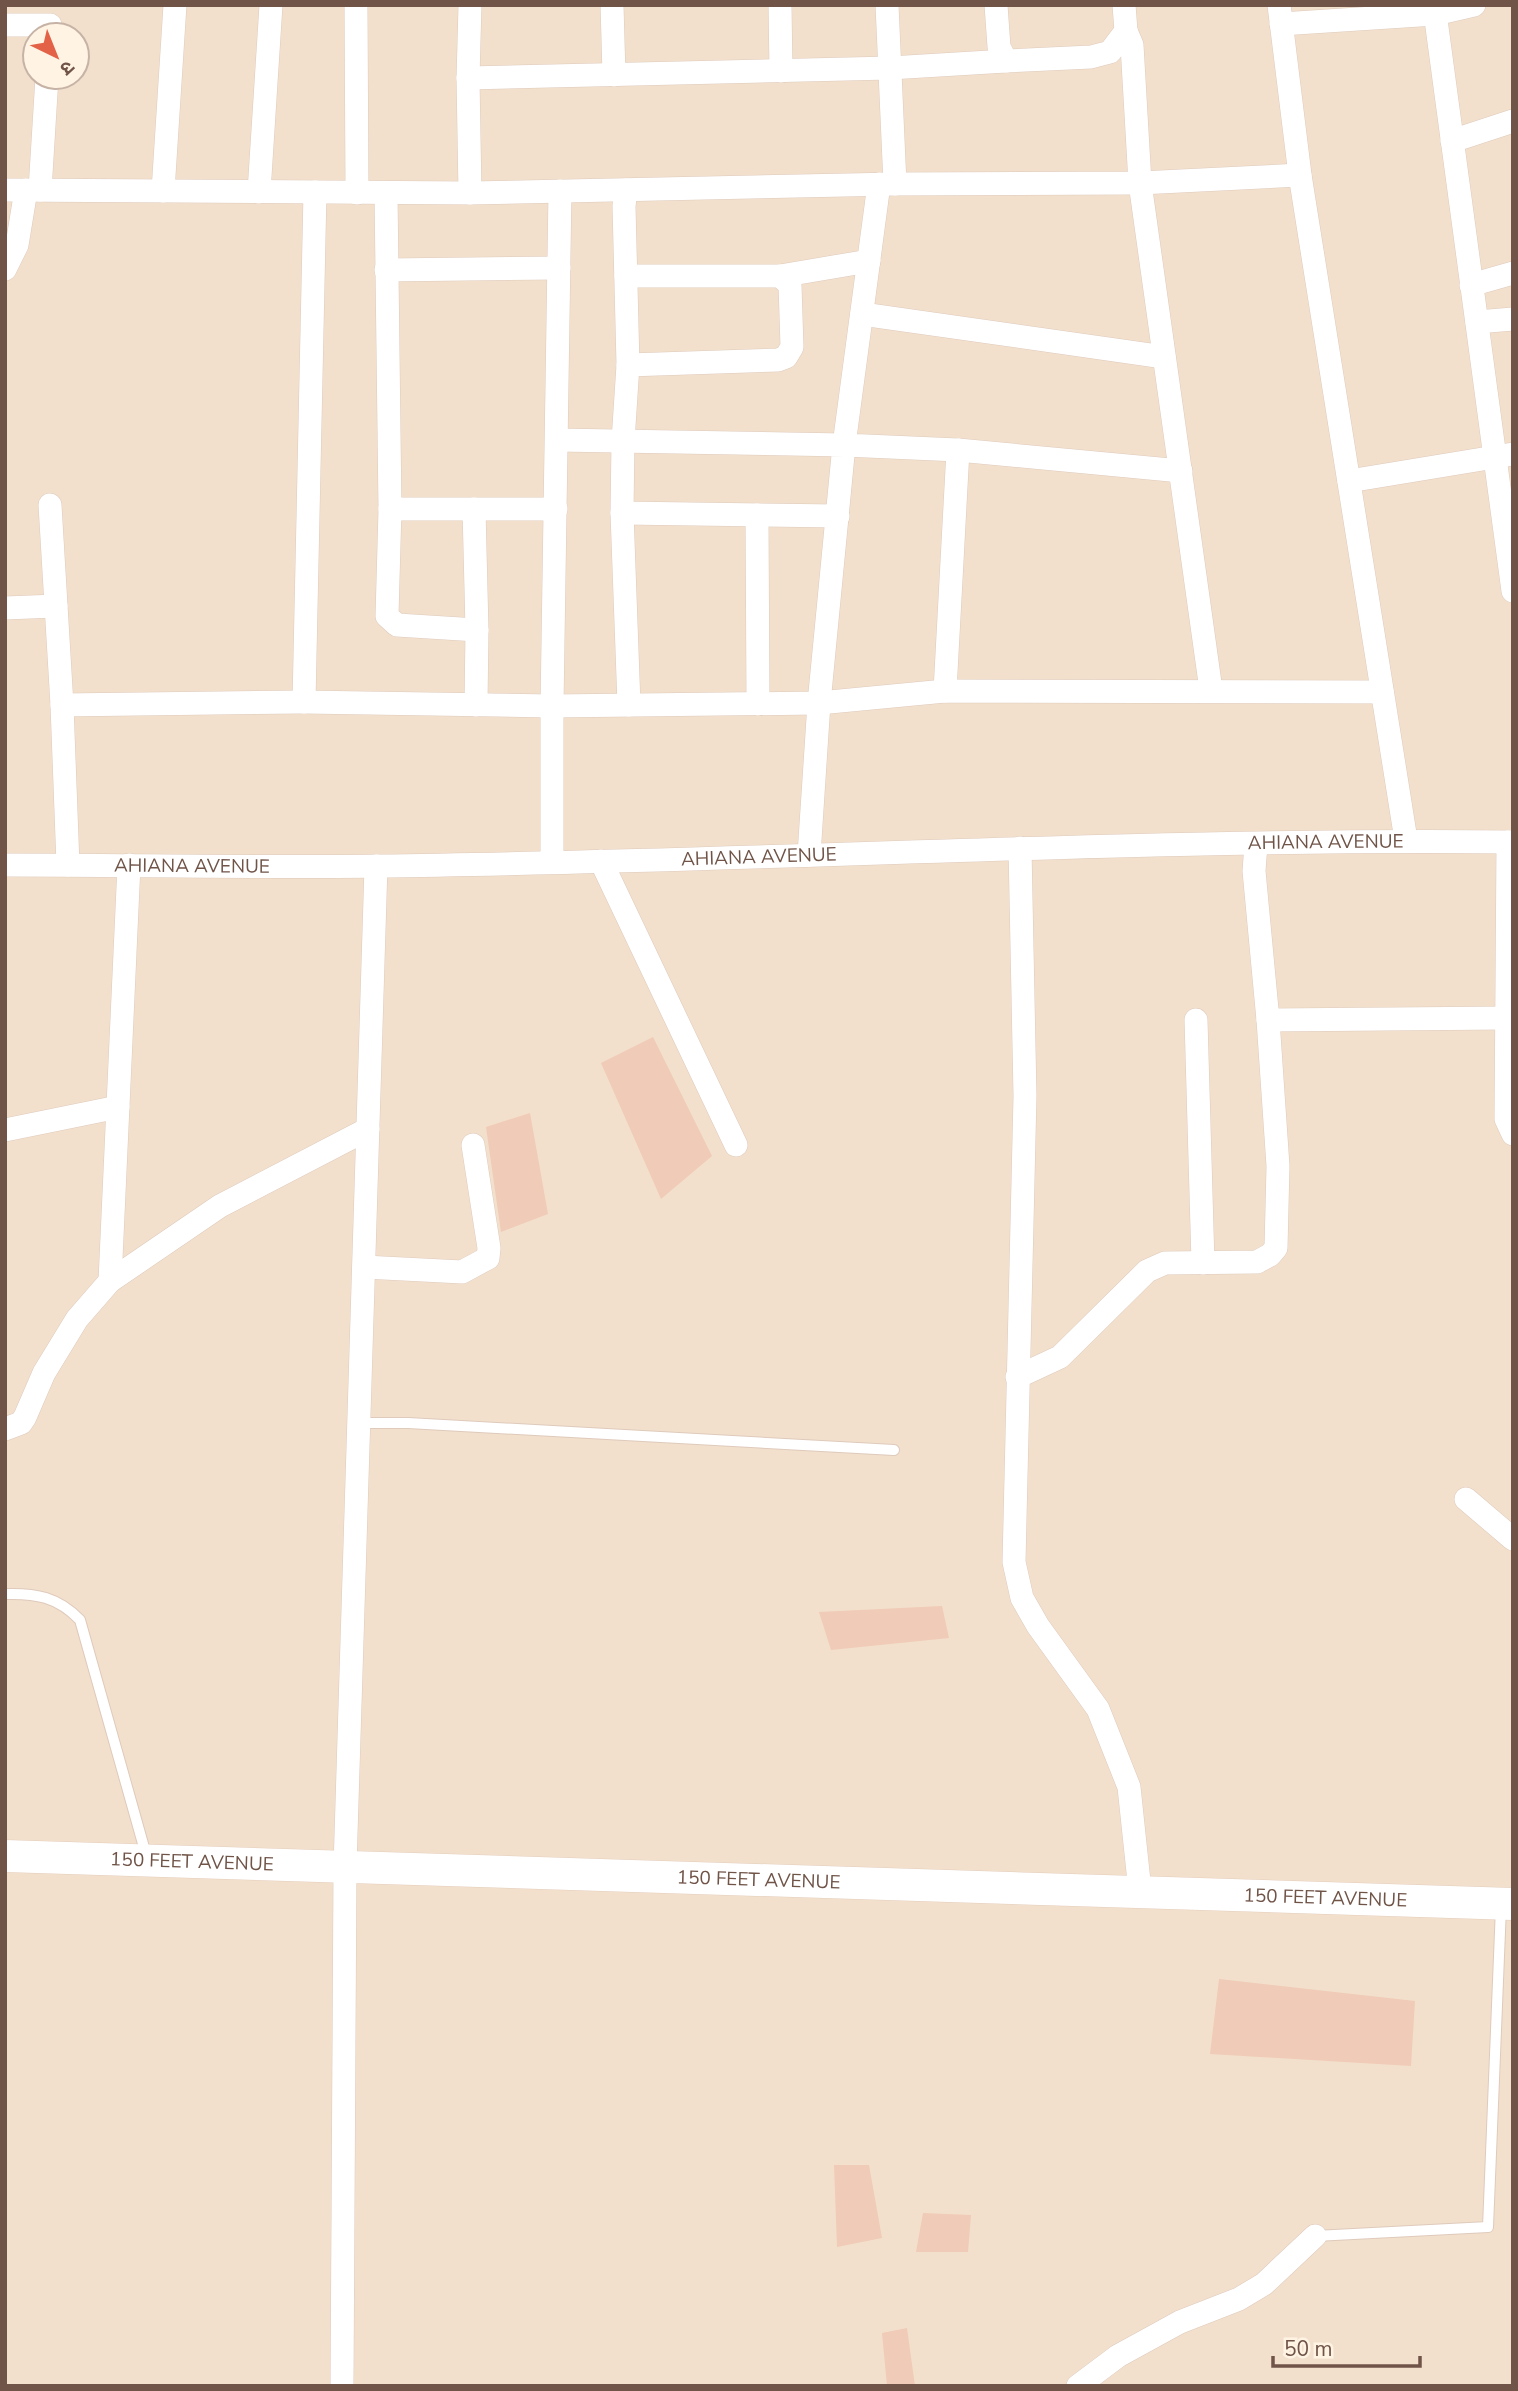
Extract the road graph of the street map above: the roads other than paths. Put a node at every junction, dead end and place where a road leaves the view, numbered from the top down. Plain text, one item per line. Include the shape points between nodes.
1 (175, 5) edge
2 (271, 5) edge
3 (356, 5) edge
4 (470, 5) edge
5 (612, 5) edge
6 (780, 5) edge
7 (887, 5) edge
8 (1124, 5) edge
9 (1474, 5) edge
10 (998, 6) edge
11 (1434, 9) edge
12 (1280, 15) edge
13 (1126, 31) junction
14 (1006, 61) junction
15 (890, 68) junction
16 (781, 71) junction
17 (614, 75) junction
18 (468, 78) junction
19 (44, 91) edge
20 (1513, 121) edge
21 (1452, 141) junction
22 (1300, 174) junction
23 (1140, 183) junction
24 (887, 184) junction
25 (24, 190) edge
26 (626, 190) junction
27 (163, 191) junction
28 (560, 191) junction
29 (259, 192) junction
30 (315, 192) junction
31 (357, 193) junction
32 (386, 193) junction
33 (470, 193) junction
34 (869, 261) junction
35 (559, 268) junction
36 (5, 269) edge
37 (386, 270) junction
38 (1513, 273) edge
39 (626, 276) junction
40 (780, 276) junction
41 (1471, 285) junction
42 (862, 314) junction
43 (1513, 319) edge
44 (1477, 323) junction
45 (1164, 357) junction
46 (628, 365) junction
47 (557, 440) junction
48 (623, 441) junction
49 (844, 445) junction
50 (958, 450) junction
51 (1504, 456) edge
52 (1181, 471) junction
53 (1349, 481) junction
54 (50, 505) dead end
55 (390, 509) junction
56 (474, 509) junction
57 (556, 509) junction
58 (622, 513) junction
59 (757, 515) junction
60 (838, 516) junction
61 (1512, 579) edge
62 (56, 606) junction
63 (5, 608) edge
64 (477, 630) junction
65 (1211, 690) junction
66 (945, 691) junction
67 (1382, 692) junction
68 (304, 702) junction
69 (819, 703) junction
70 (758, 704) junction
71 (62, 705) junction
72 (476, 705) junction
73 (629, 705) junction
74 (552, 706) junction
75 (1406, 840) junction
76 (1510, 842) edge
77 (1256, 844) junction
78 (1020, 848) junction
79 (809, 855) junction
80 (601, 860) junction
81 (552, 862) junction
82 (5, 865) edge
83 (68, 865) junction
84 (129, 865) junction
85 (376, 866) junction
86 (1507, 1018) junction
87 (1196, 1020) dead end
88 (1268, 1020) junction
89 (118, 1107) junction
90 (368, 1129) junction
91 (5, 1130) edge
92 (1513, 1133) edge
93 (473, 1145) dead end
94 (736, 1146) dead end
95 (1203, 1263) junction
96 (364, 1267) junction
97 (110, 1281) junction
98 (1017, 1377) junction
99 (359, 1423) junction
100 (5, 1429) edge
101 (894, 1451) dead end
102 (1466, 1499) dead end
103 (1513, 1539) edge
104 (5, 1594) edge
105 (5, 1856) edge
106 (148, 1861) junction
107 (345, 1867) junction
108 (1140, 1891) junction
109 (1507, 1904) edge
110 (1315, 2236) joint
111 (342, 2386) edge
112 (1078, 2386) edge

1 - 27 street
2 - 29 street
3 - 31 street
4 - 18 street
5 - 17 street
6 - 16 street
7 - 15 street
8 - 13 street
9 - 11 street
10 - 14 street via 999,47
11 - 12 street
11 - 21 street
12 - 22 street
13 - 14 street via 1110,52 1101,55
13 - 23 street via 1132,45
14 - 15 street
15 - 16 street
15 - 24 street
16 - 17 street
17 - 18 street
18 - 33 street
19 - 25 street
20 - 21 street
21 - 41 street
22 - 23 street
22 - 53 street
23 - 24 street
23 - 45 street
24 - 26 street
24 - 34 street
25 - 27 street
25 - 36 street via 17,245
26 - 28 street
26 - 39 street
27 - 29 street
28 - 33 street
28 - 35 street
29 - 30 street
30 - 31 street
30 - 68 street
31 - 32 street
32 - 33 street
32 - 37 street
34 - 40 street
34 - 42 street
35 - 37 street
35 - 47 street
37 - 55 street
38 - 41 street
39 - 40 street
39 - 46 street
40 - 46 street via 790,285 792,347 786,357
41 - 44 street
42 - 45 street
42 - 49 street
43 - 44 street
44 - 51 street
45 - 52 street
46 - 48 street
47 - 48 street
47 - 57 street
48 - 49 street
48 - 58 street
49 - 50 street
49 - 60 street
50 - 52 street
50 - 66 street
51 - 53 street
51 - 61 street
52 - 65 street
53 - 67 street
54 - 62 street
55 - 56 street
55 - 64 street via 389,620 397,625
56 - 57 street
56 - 64 street
57 - 74 street
58 - 59 street
58 - 73 street
59 - 60 street
59 - 70 street
60 - 69 street
62 - 63 street
62 - 71 street
64 - 72 street
65 - 66 street
65 - 67 street
66 - 69 street
67 - 75 street
68 - 71 street
68 - 72 street
69 - 70 street
69 - 79 street
70 - 73 street
71 - 83 street
72 - 74 street
73 - 74 street
74 - 81 street
75 - 76 street, AHIANA AVENUE
75 - 77 street, AHIANA AVENUE
76 - 86 street
77 - 78 street, AHIANA AVENUE
77 - 88 street via 1254,871
78 - 79 street, AHIANA AVENUE
78 - 98 street via 1025,1096
79 - 80 street, AHIANA AVENUE
80 - 81 street, AHIANA AVENUE
80 - 94 street
81 - 85 street, AHIANA AVENUE
82 - 83 street, AHIANA AVENUE
83 - 84 street, AHIANA AVENUE
84 - 85 street, AHIANA AVENUE
84 - 89 street
85 - 90 street
86 - 88 street
86 - 92 street via 1506,1119
87 - 95 street
88 - 95 street via 1278,1166 1276,1248 1257,1262
89 - 91 street
89 - 97 street
90 - 96 street
90 - 97 street via 220,1206
93 - 96 street via 488,1258 462,1272
95 - 98 street via 1165,1263 1147,1271 1060,1357
96 - 99 street
97 - 100 street via 77,1319 21,1423
98 - 108 street via 1014,1562 1022,1598 1098,1709 1129,1787
99 - 101 lane
99 - 107 street
102 - 103 street
104 - 106 lane via 31,1593 67,1607 80,1620
105 - 106 street, 150 FEET AVENUE
106 - 107 street, 150 FEET AVENUE
107 - 108 street, 150 FEET AVENUE
107 - 111 street
108 - 109 street, 150 FEET AVENUE
109 - 110 lane via 1488,2228
110 - 112 street via 1264,2284 1159,2333

